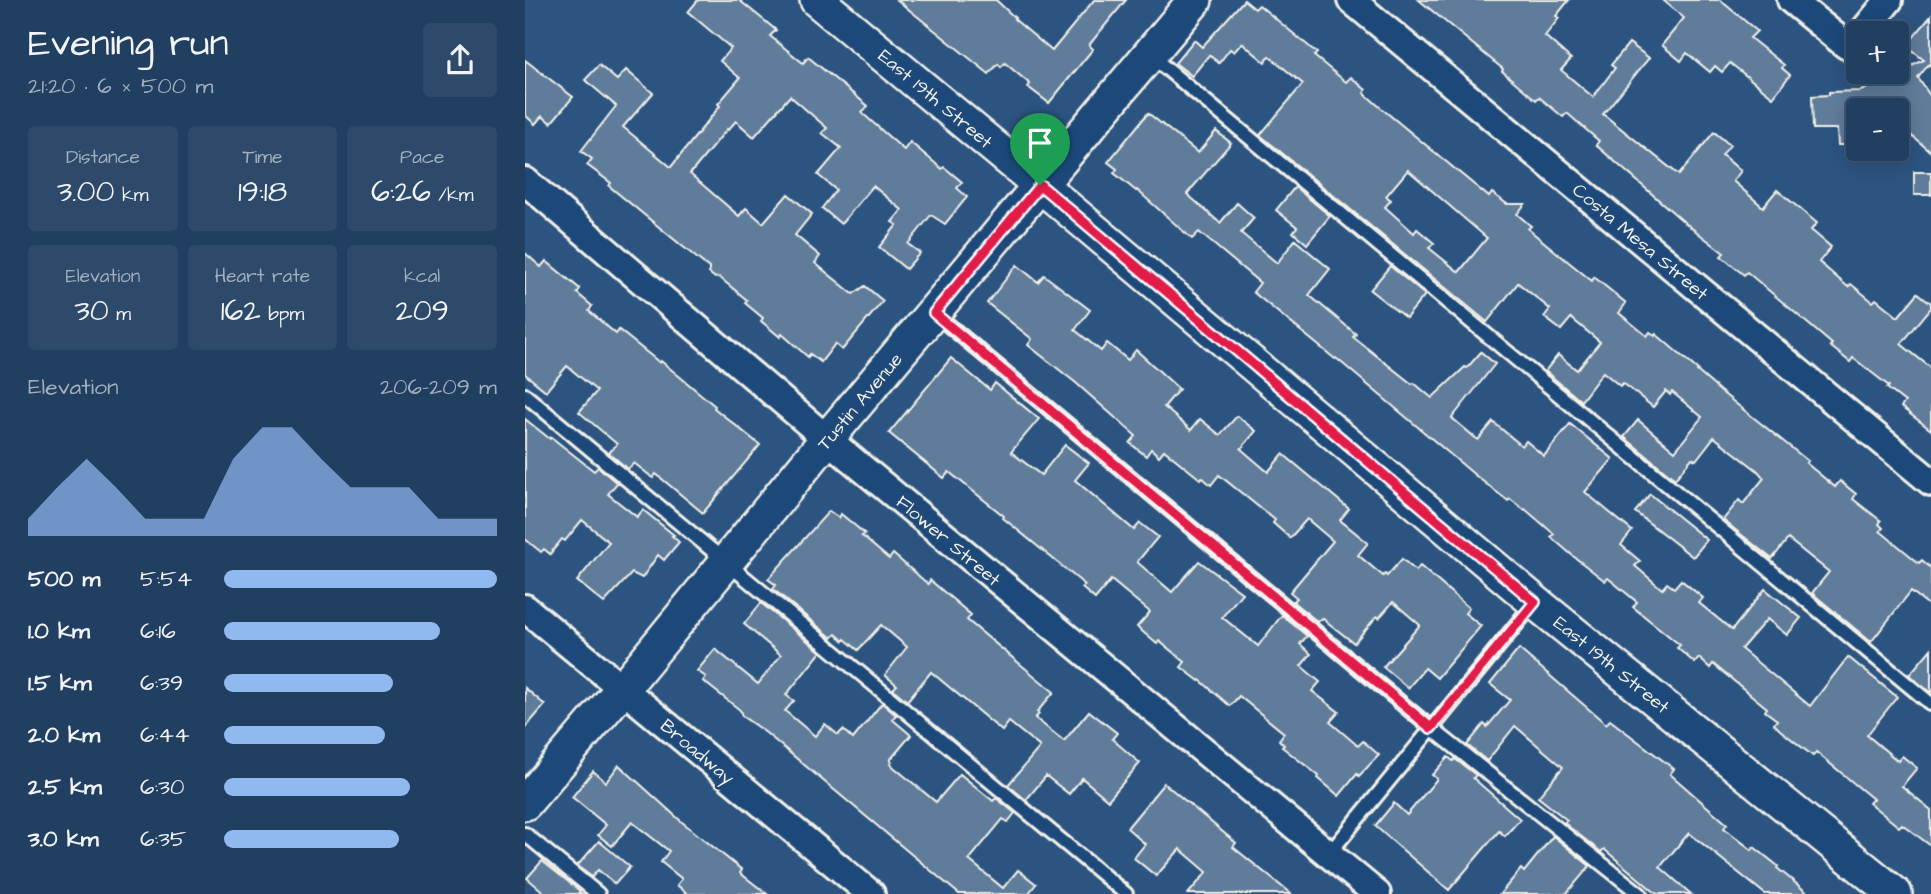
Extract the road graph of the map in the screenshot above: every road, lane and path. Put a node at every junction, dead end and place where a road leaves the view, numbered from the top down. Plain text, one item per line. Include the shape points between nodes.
1 (817, 0) edge
2 (1195, 0) edge
3 (1351, 0) edge
4 (1791, 0) edge
5 (1889, 0) edge
6 (1872, 21) edge
7 (1846, 46) edge
8 (1149, 55) junction
9 (525, 181) edge
10 (1040, 185) junction
11 (934, 313) junction
12 (525, 396) edge
13 (827, 439) junction
14 (1931, 482) edge
15 (725, 563) junction
16 (1535, 602) junction
17 (525, 608) edge
18 (622, 688) junction
19 (1931, 704) edge
20 (1431, 728) junction
21 (525, 803) edge
22 (525, 834) edge
23 (1328, 855) junction
24 (598, 894) edge
25 (871, 894) edge
26 (1126, 894) edge
27 (1377, 894) edge
28 (1640, 894) edge
29 (1895, 894) edge

1 - 10 street, East 19th Street
2 - 8 street, Tustin Avenue
3 - 14 street, Costa Mesa Street
4 - 7 street
5 - 6 street
8 - 10 street, Tustin Avenue
8 - 19 lane
9 - 13 street, Flower Street
10 - 11 street, Tustin Avenue
10 - 16 street, East 19th Street
11 - 13 street, Tustin Avenue
11 - 20 lane
12 - 15 lane
13 - 15 street, Tustin Avenue
13 - 23 street, Flower Street
15 - 18 street, Tustin Avenue
15 - 26 lane
16 - 20 lane
16 - 29 street, East 19th Street
17 - 18 street, Broadway
18 - 21 street, Tustin Avenue
18 - 25 street, Broadway
20 - 23 lane
20 - 28 lane
22 - 24 lane
23 - 27 street, Flower Street

